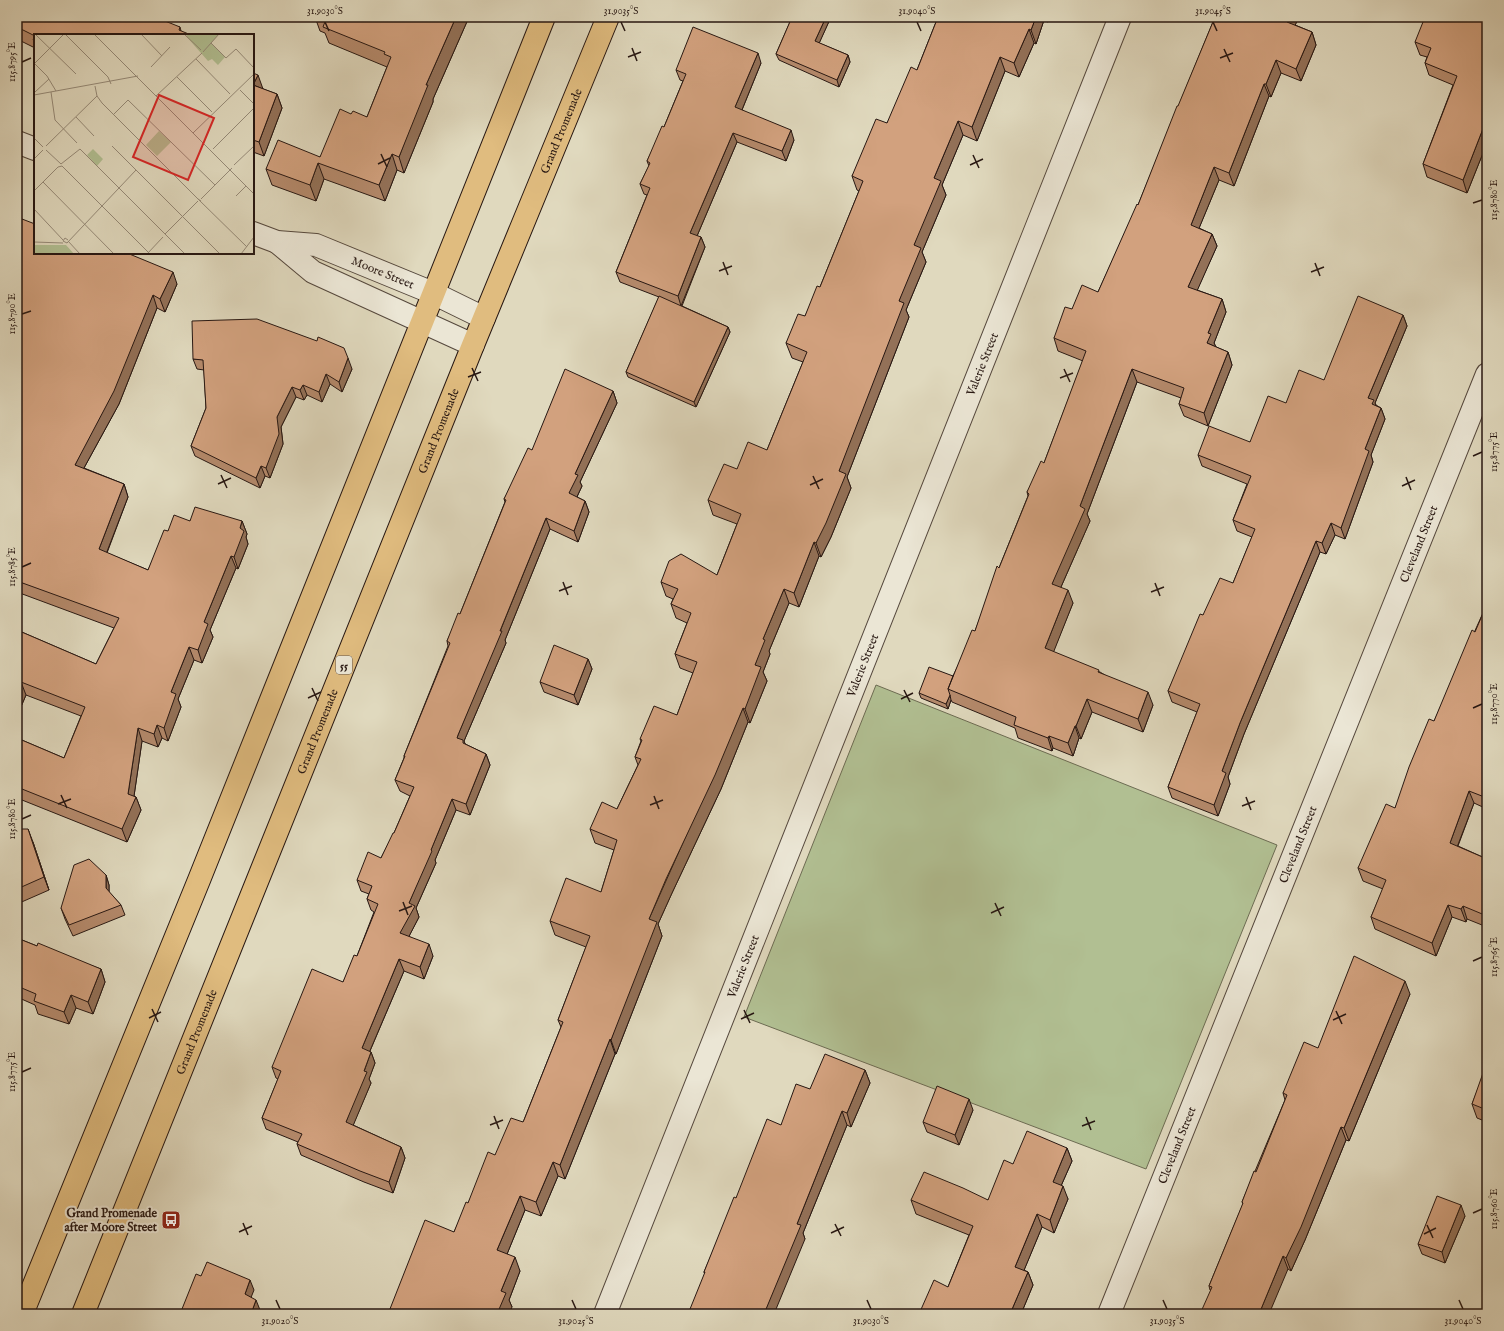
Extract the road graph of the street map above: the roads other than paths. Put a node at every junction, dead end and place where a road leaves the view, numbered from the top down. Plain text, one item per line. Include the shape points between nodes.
1 (544, 17) edge
2 (608, 17) edge
3 (1120, 17) edge
4 (17, 142) edge
5 (34, 149) edge
6 (254, 233) edge
7 (277, 242) junction
8 (433, 292) junction
9 (484, 318) junction
10 (422, 322) junction
11 (473, 345) junction
12 (1487, 374) edge
13 (22, 1314) edge
14 (83, 1314) edge
15 (605, 1314) edge
16 (1109, 1314) edge

1 - 8 main road
2 - 9 main road, Grand Promenade / 55
3 - 15 street, Valerie Street
4 - 5 street
6 - 7 street, Moore Street
7 - 8 street, Moore Street via 316,245
7 - 10 street, Moore Street via 313,272
8 - 9 street, Moore Street
8 - 10 main road
9 - 11 main road, Grand Promenade / 55
10 - 11 street, Moore Street
10 - 13 main road via 200,880
11 - 14 main road, Grand Promenade / 55
12 - 16 street, Cleveland Street

